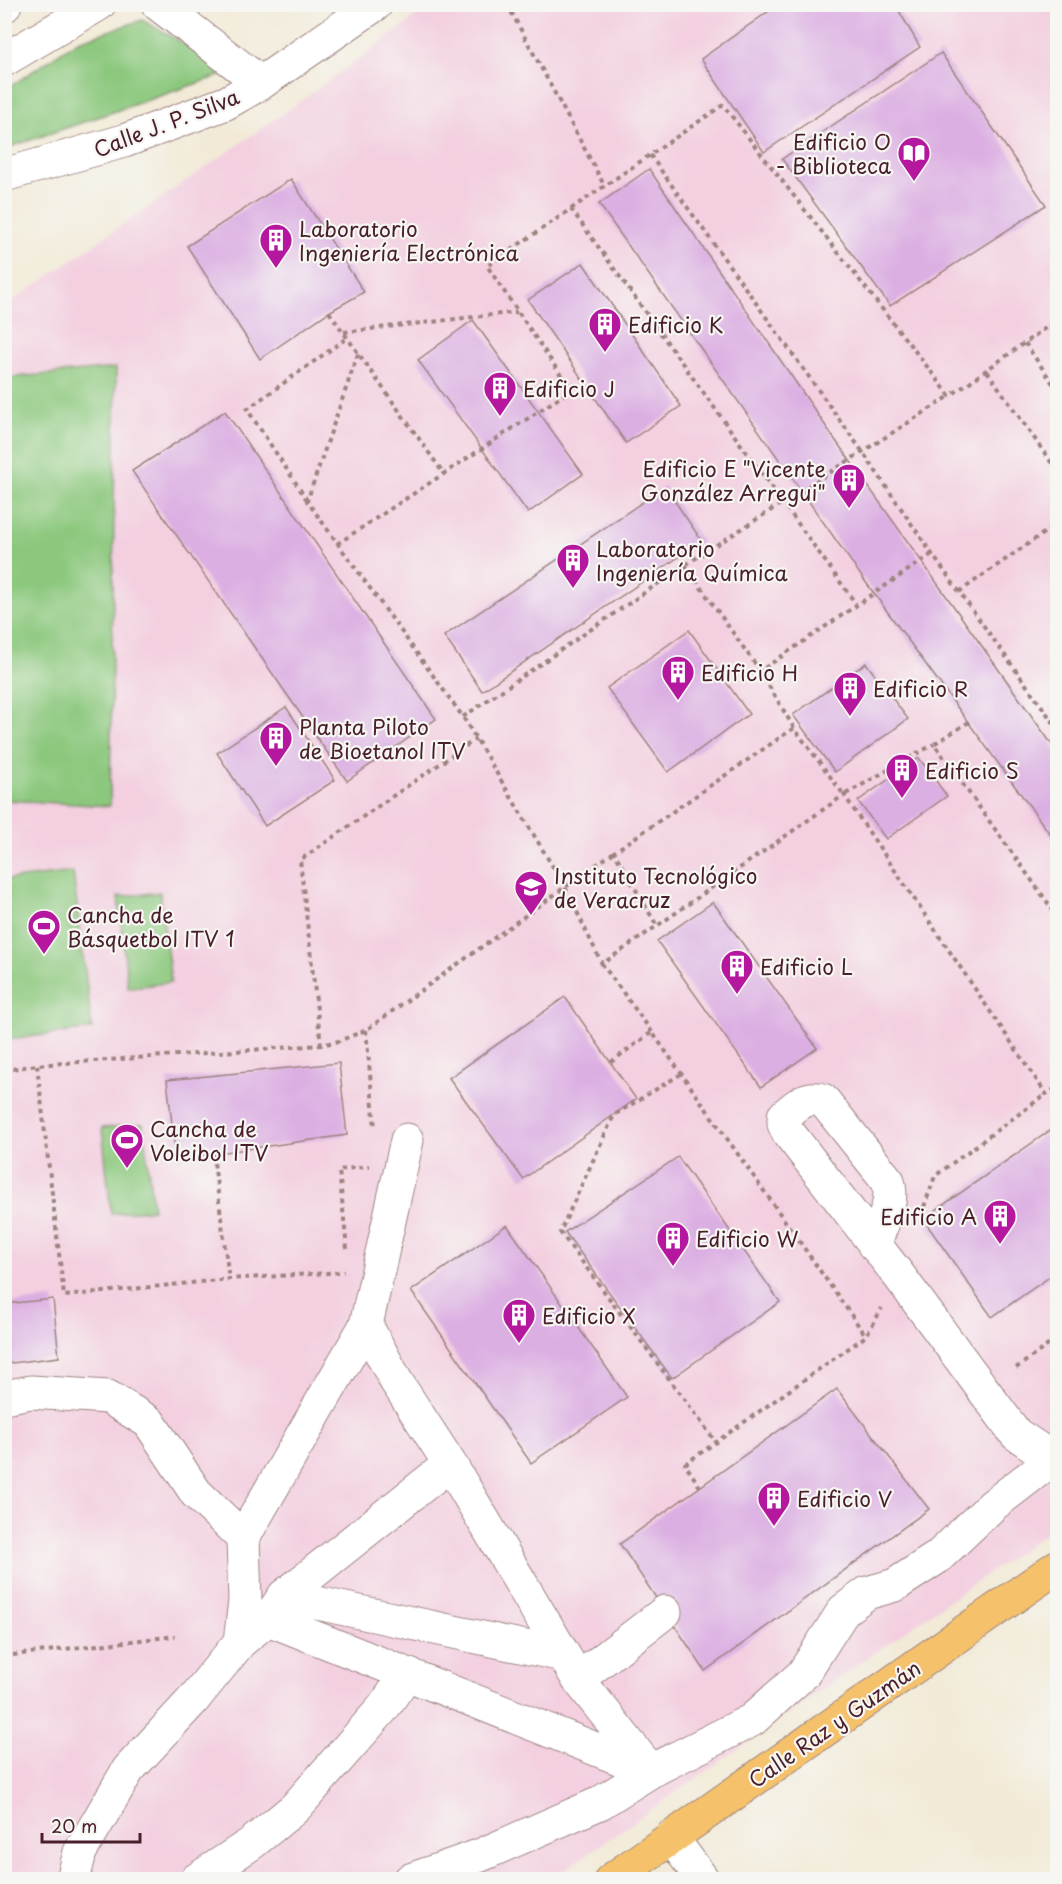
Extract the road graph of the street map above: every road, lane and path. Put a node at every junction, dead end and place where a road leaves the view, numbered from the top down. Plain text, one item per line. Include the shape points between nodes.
1 (99, 4) edge
2 (158, 4) edge
3 (376, 4) edge
4 (507, 4) edge
5 (4, 60) edge
6 (261, 83) junction
7 (650, 155) junction
8 (4, 176) edge
9 (604, 185) junction
10 (571, 209) junction
11 (329, 312) dead end
12 (517, 312) junction
13 (1058, 319) edge
14 (343, 332) junction
15 (347, 338) junction
16 (1024, 344) junction
17 (358, 354) junction
18 (987, 371) junction
19 (1058, 391) edge
20 (950, 396) junction
21 (862, 451) junction
22 (1058, 472) edge
23 (444, 474) junction
24 (307, 501) junction
25 (782, 502) junction
26 (1058, 523) edge
27 (337, 544) junction
28 (932, 554) junction
29 (685, 565) junction
30 (959, 592) junction
31 (856, 604) junction
32 (760, 671) junction
33 (463, 717) junction
34 (969, 723) dead end
35 (794, 728) junction
36 (1058, 729) edge
37 (476, 739) junction
38 (934, 744) junction
39 (844, 795) junction
40 (614, 852) junction
41 (566, 887) junction
42 (1058, 917) edge
43 (657, 926) junction
44 (602, 964) junction
45 (366, 1030) junction
46 (652, 1032) junction
47 (321, 1045) junction
48 (611, 1062) dead end
49 (37, 1065) junction
50 (4, 1070) edge
51 (681, 1074) junction
52 (1058, 1087) edge
53 (1046, 1094) junction
54 (376, 1131) dead end
55 (407, 1140) dead end
56 (213, 1154) dead end
57 (379, 1165) dead end
58 (923, 1210) dead end
59 (874, 1245) dead end
60 (347, 1249) dead end
61 (349, 1272) dead end
62 (229, 1279) junction
63 (366, 1325) junction
64 (1058, 1338) edge
65 (1016, 1368) dead end
66 (4, 1397) edge
67 (716, 1442) junction
68 (1056, 1459) edge
69 (450, 1464) junction
70 (700, 1487) dead end
71 (243, 1538) junction
72 (1058, 1566) edge
73 (276, 1607) junction
74 (665, 1612) dead end
75 (175, 1636) dead end
76 (240, 1642) junction
77 (4, 1656) edge
78 (571, 1667) junction
79 (407, 1674) junction
80 (651, 1772) junction
81 (671, 1837) junction
82 (73, 1880) edge
83 (196, 1880) edge
84 (410, 1880) edge
85 (611, 1880) edge
86 (703, 1880) edge

1 - 5 street
2 - 6 street
3 - 6 street, Calle J. P. Silva
4 - 9 path
6 - 8 street, Calle J. P. Silva via 226,103 124,141
7 - 9 path
7 - 20 path via 723,105
7 - 21 path
9 - 10 path
10 - 12 path via 487,266
10 - 25 path
11 - 14 path
12 - 14 path
12 - 23 path via 571,390
13 - 16 path
14 - 15 path
14 - 17 path
14 - 23 path
15 - 17 path
15 - 24 path via 248,409
16 - 18 path
16 - 19 path
17 - 24 path
18 - 20 path
18 - 22 path
20 - 21 path
21 - 25 path
21 - 28 path
23 - 27 path
24 - 27 path
25 - 29 path
25 - 31 path
26 - 30 path
27 - 33 path
28 - 30 path
28 - 31 path
29 - 32 path
29 - 33 path
30 - 36 path
31 - 32 path
32 - 35 path
33 - 37 path
34 - 38 path
35 - 39 path
35 - 40 path
37 - 41 path
37 - 47 path via 300,860
38 - 39 path
38 - 42 path
39 - 43 path
39 - 53 path
40 - 41 path
40 - 43 path
41 - 44 path
41 - 45 path
43 - 44 path
44 - 46 path
45 - 47 path
45 - 54 path
46 - 48 path
46 - 51 path
47 - 49 path
49 - 50 path
49 - 62 path via 64,1296
51 - 67 path via 614,1115 560,1232
51 - 67 path via 866,1336
52 - 53 path
53 - 58 path via 935,1176
55 - 63 street
56 - 62 path
57 - 60 path via 339,1170
59 - 68 street via 1016,1434
61 - 62 path
63 - 69 street via 396,1381
63 - 71 street
64 - 65 path
66 - 71 street via 31,1392 108,1397 149,1422 196,1493
67 - 70 path via 686,1464
68 - 80 street via 993,1505 938,1557 895,1585 867,1593 844,1610 803,1674 752,1720
69 - 73 street
69 - 78 street
71 - 76 street via 245,1601
72 - 81 main road, Calle Raz y Guzmán
73 - 76 street
73 - 78 street
73 - 79 street
74 - 78 street
75 - 77 path
76 - 82 street via 128,1770 80,1852
78 - 80 street
79 - 80 street
79 - 83 street via 383,1708 295,1808 252,1843
80 - 84 street via 582,1812
81 - 85 main road, Calle Raz y Guzmán
81 - 86 street

